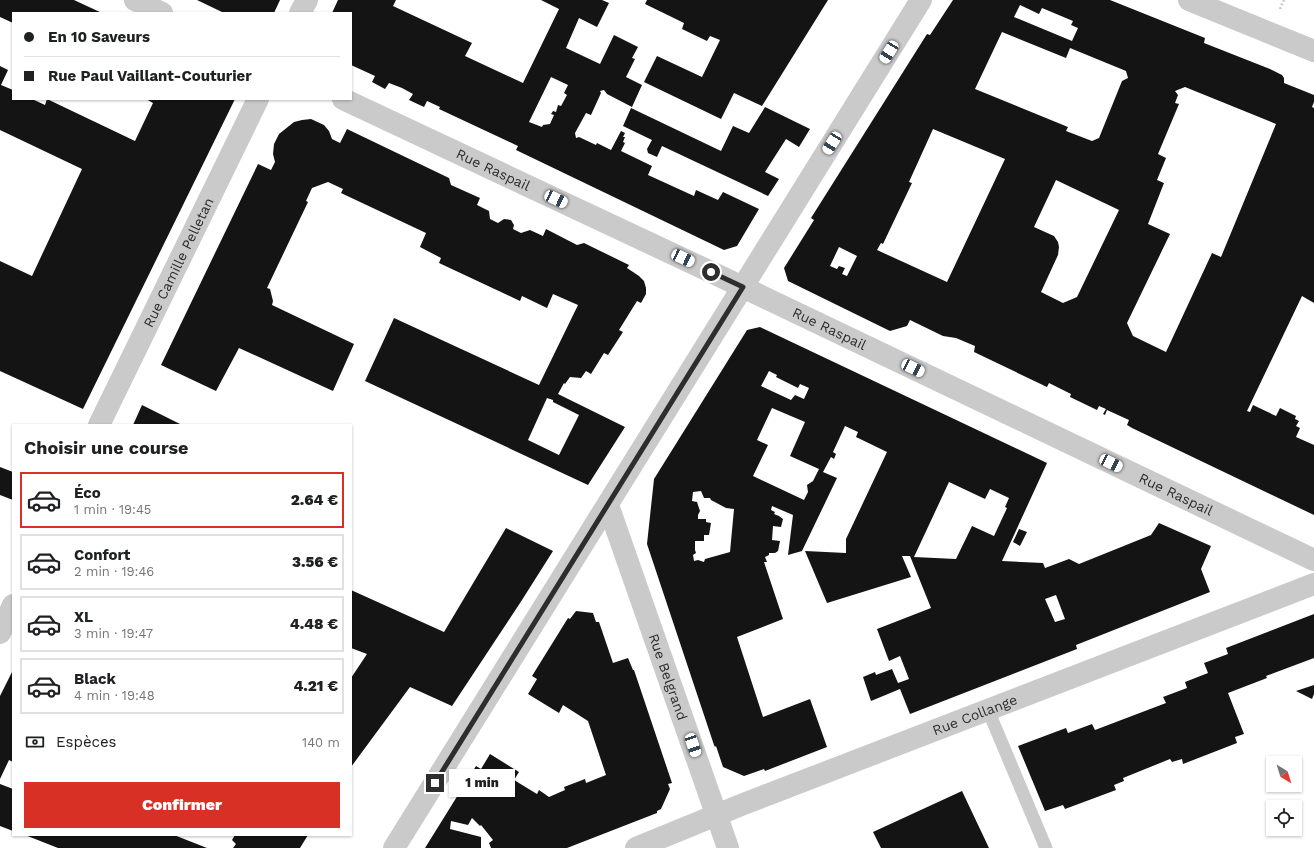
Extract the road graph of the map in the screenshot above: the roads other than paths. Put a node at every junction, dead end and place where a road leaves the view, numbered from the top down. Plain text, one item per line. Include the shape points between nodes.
1 (135, 0) edge
2 (307, 0) edge
3 (921, 0) edge
4 (1188, 0) edge
5 (160, 12) edge
6 (301, 12) edge
7 (1314, 51) edge
8 (258, 100) edge
9 (345, 100) edge
10 (743, 287) junction
11 (99, 424) edge
12 (608, 505) junction
13 (1314, 560) edge
14 (1314, 584) edge
15 (12, 607) edge
16 (0, 633) edge
17 (988, 710) junction
18 (717, 816) junction
19 (394, 848) edge
20 (636, 848) edge
21 (728, 848) edge
22 (1046, 848) edge

1 - 5 street
2 - 6 street
3 - 10 street
4 - 7 street
8 - 11 street, Rue Camille Pelletan
9 - 10 street, Rue Raspail
10 - 12 street
10 - 13 street, Rue Raspail
12 - 18 street, Rue Belgrand
12 - 19 street
14 - 17 street, Rue Collange
15 - 16 street
17 - 18 street, Rue Collange
17 - 22 lane
18 - 20 street, Rue Collange
18 - 21 street, Rue Belgrand

